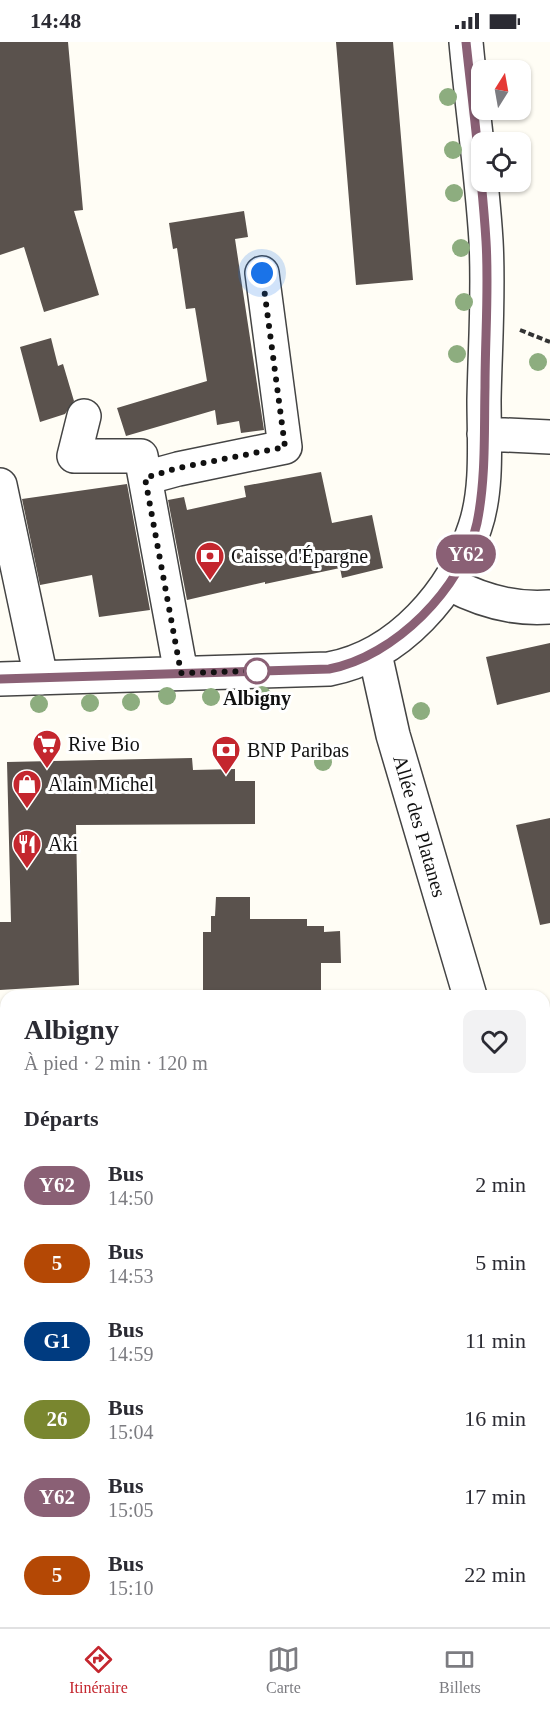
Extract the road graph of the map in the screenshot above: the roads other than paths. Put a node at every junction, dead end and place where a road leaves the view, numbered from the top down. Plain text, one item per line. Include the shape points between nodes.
1 (466, 42) edge
2 (262, 273) dead end
3 (84, 416) dead end
4 (484, 434) junction
5 (550, 437) edge
6 (145, 478) junction
7 (0, 485) edge
8 (450, 584) junction
9 (550, 607) edge
10 (375, 654) junction
11 (181, 673) junction
12 (41, 678) junction
13 (0, 679) edge
14 (469, 990) edge

1 - 4 street via 486,242
2 - 6 street via 285,447
3 - 6 street via 74,456 141,456
4 - 5 street
4 - 8 street via 477,524
6 - 11 street
7 - 12 street
8 - 9 street via 483,600
8 - 10 street via 393,642
10 - 11 street via 352,665 329,669
10 - 14 street, Allée des Platanes via 393,735
11 - 12 street
12 - 13 street

